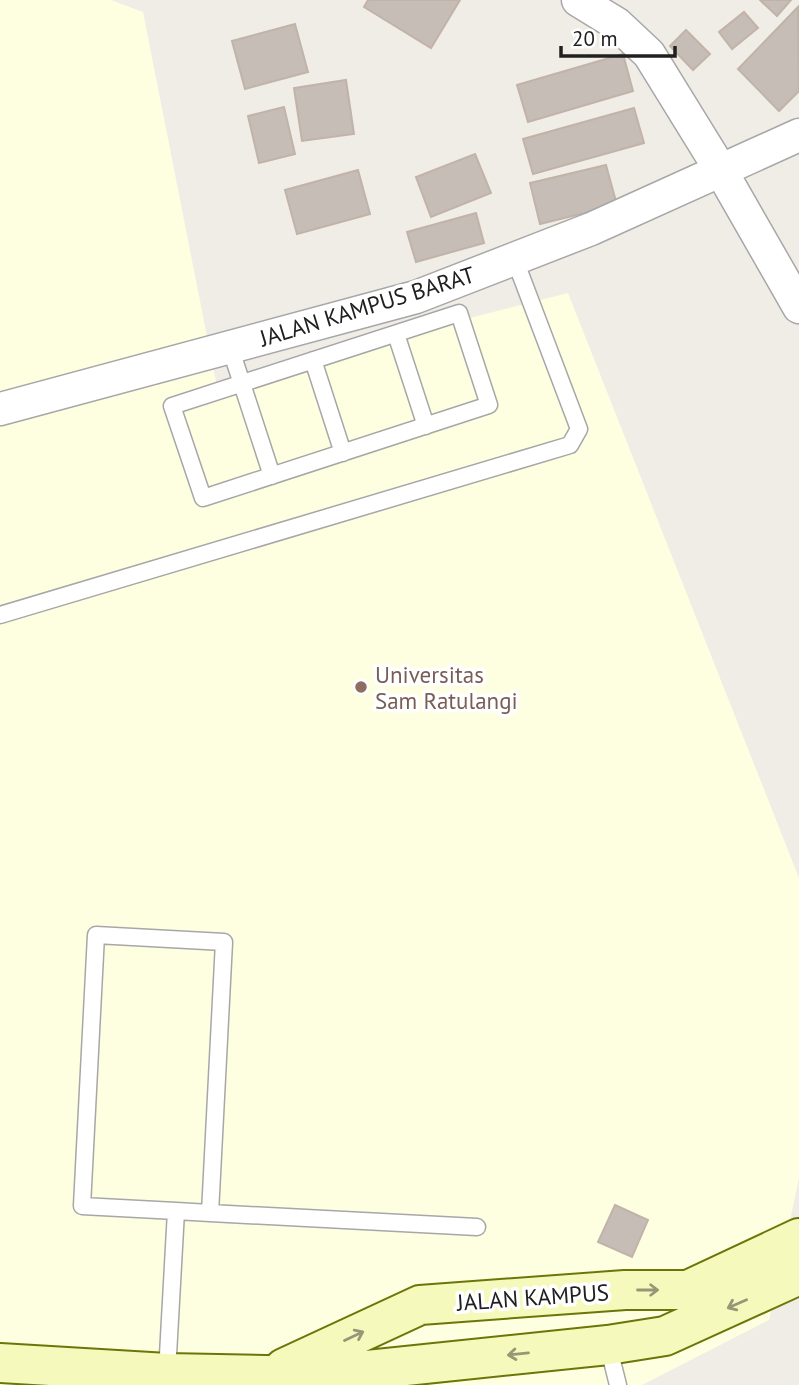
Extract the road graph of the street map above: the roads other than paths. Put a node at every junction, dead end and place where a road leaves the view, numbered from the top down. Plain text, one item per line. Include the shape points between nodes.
1 (578, 0) edge
2 (799, 135) edge
3 (720, 169) junction
4 (515, 260) junction
5 (799, 307) edge
6 (396, 334) junction
7 (230, 347) junction
8 (313, 360) junction
9 (242, 383) junction
10 (0, 409) edge
11 (426, 426) junction
12 (343, 453) junction
13 (272, 476) junction
14 (0, 615) edge
15 (176, 1211) junction
16 (210, 1213) junction
17 (477, 1227) dead end
18 (799, 1238) edge
19 (799, 1275) edge
20 (608, 1345) junction
21 (0, 1363) edge
22 (167, 1373) junction
23 (270, 1375) junction
24 (310, 1380) edge
25 (618, 1385) edge

1 - 3 street via 617,24 649,54
2 - 3 street, JALAN KAMPUS BARAT
3 - 4 street, JALAN KAMPUS BARAT
3 - 5 street
4 - 7 street, JALAN KAMPUS BARAT via 416,297
4 - 14 lane via 579,429 570,445
6 - 8 lane
6 - 11 lane
6 - 11 lane via 459,313 489,405
7 - 9 lane
7 - 10 street, JALAN KAMPUS BARAT
8 - 9 lane
8 - 12 lane
9 - 13 lane
9 - 13 lane via 172,406 202,498
11 - 12 lane
12 - 13 lane
15 - 16 lane
15 - 16 lane via 82,1206 96,935 224,942
15 - 22 lane
16 - 17 lane
23 -> 18 street, JALAN KAMPUS via 420,1305 625,1290 688,1290
19 -> 20 street, JALAN KAMPUS via 664,1336
20 -> 24 street, JALAN KAMPUS
20 - 25 lane
21 - 22 street, JALAN KAMPUS
22 - 23 street, JALAN KAMPUS
23 - 24 street, JALAN KAMPUS

